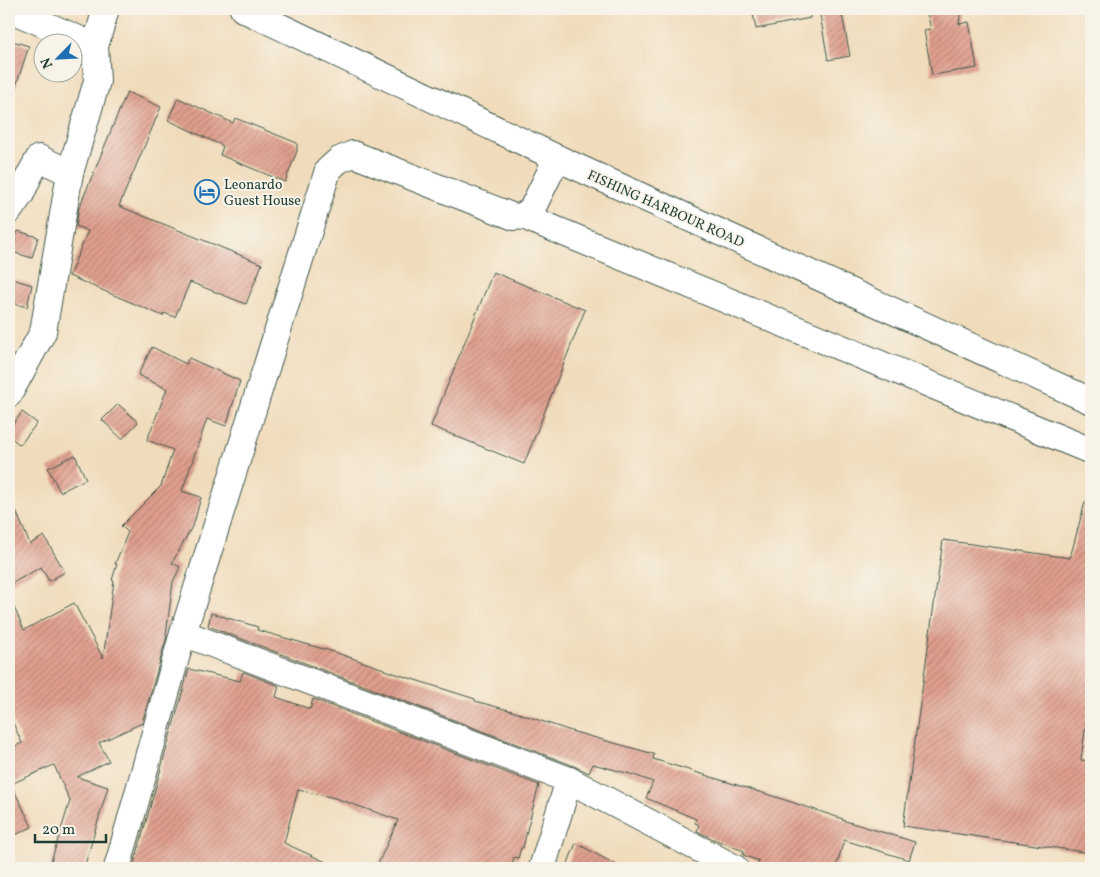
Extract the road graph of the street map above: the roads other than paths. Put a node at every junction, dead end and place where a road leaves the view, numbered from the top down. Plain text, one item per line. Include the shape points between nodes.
1 (9, 9) edge
2 (106, 9) edge
3 (243, 9) edge
4 (96, 46) junction
5 (557, 158) junction
6 (70, 173) junction
7 (9, 211) edge
8 (523, 216) junction
9 (9, 394) edge
10 (1091, 402) edge
11 (1091, 451) edge
12 (183, 632) junction
13 (569, 780) junction
14 (117, 868) edge
15 (542, 868) edge
16 (734, 868) edge

1 - 4 street
2 - 4 street
3 - 5 street, FISHING HARBOUR ROAD
4 - 6 street via 97,81
5 - 8 street via 532,209
5 - 10 street, FISHING HARBOUR ROAD
6 - 7 street via 39,158
6 - 9 street via 43,332
8 - 11 street
8 - 12 street via 514,217 353,154 328,170
12 - 13 street
12 - 14 street
13 - 15 street
13 - 16 street

